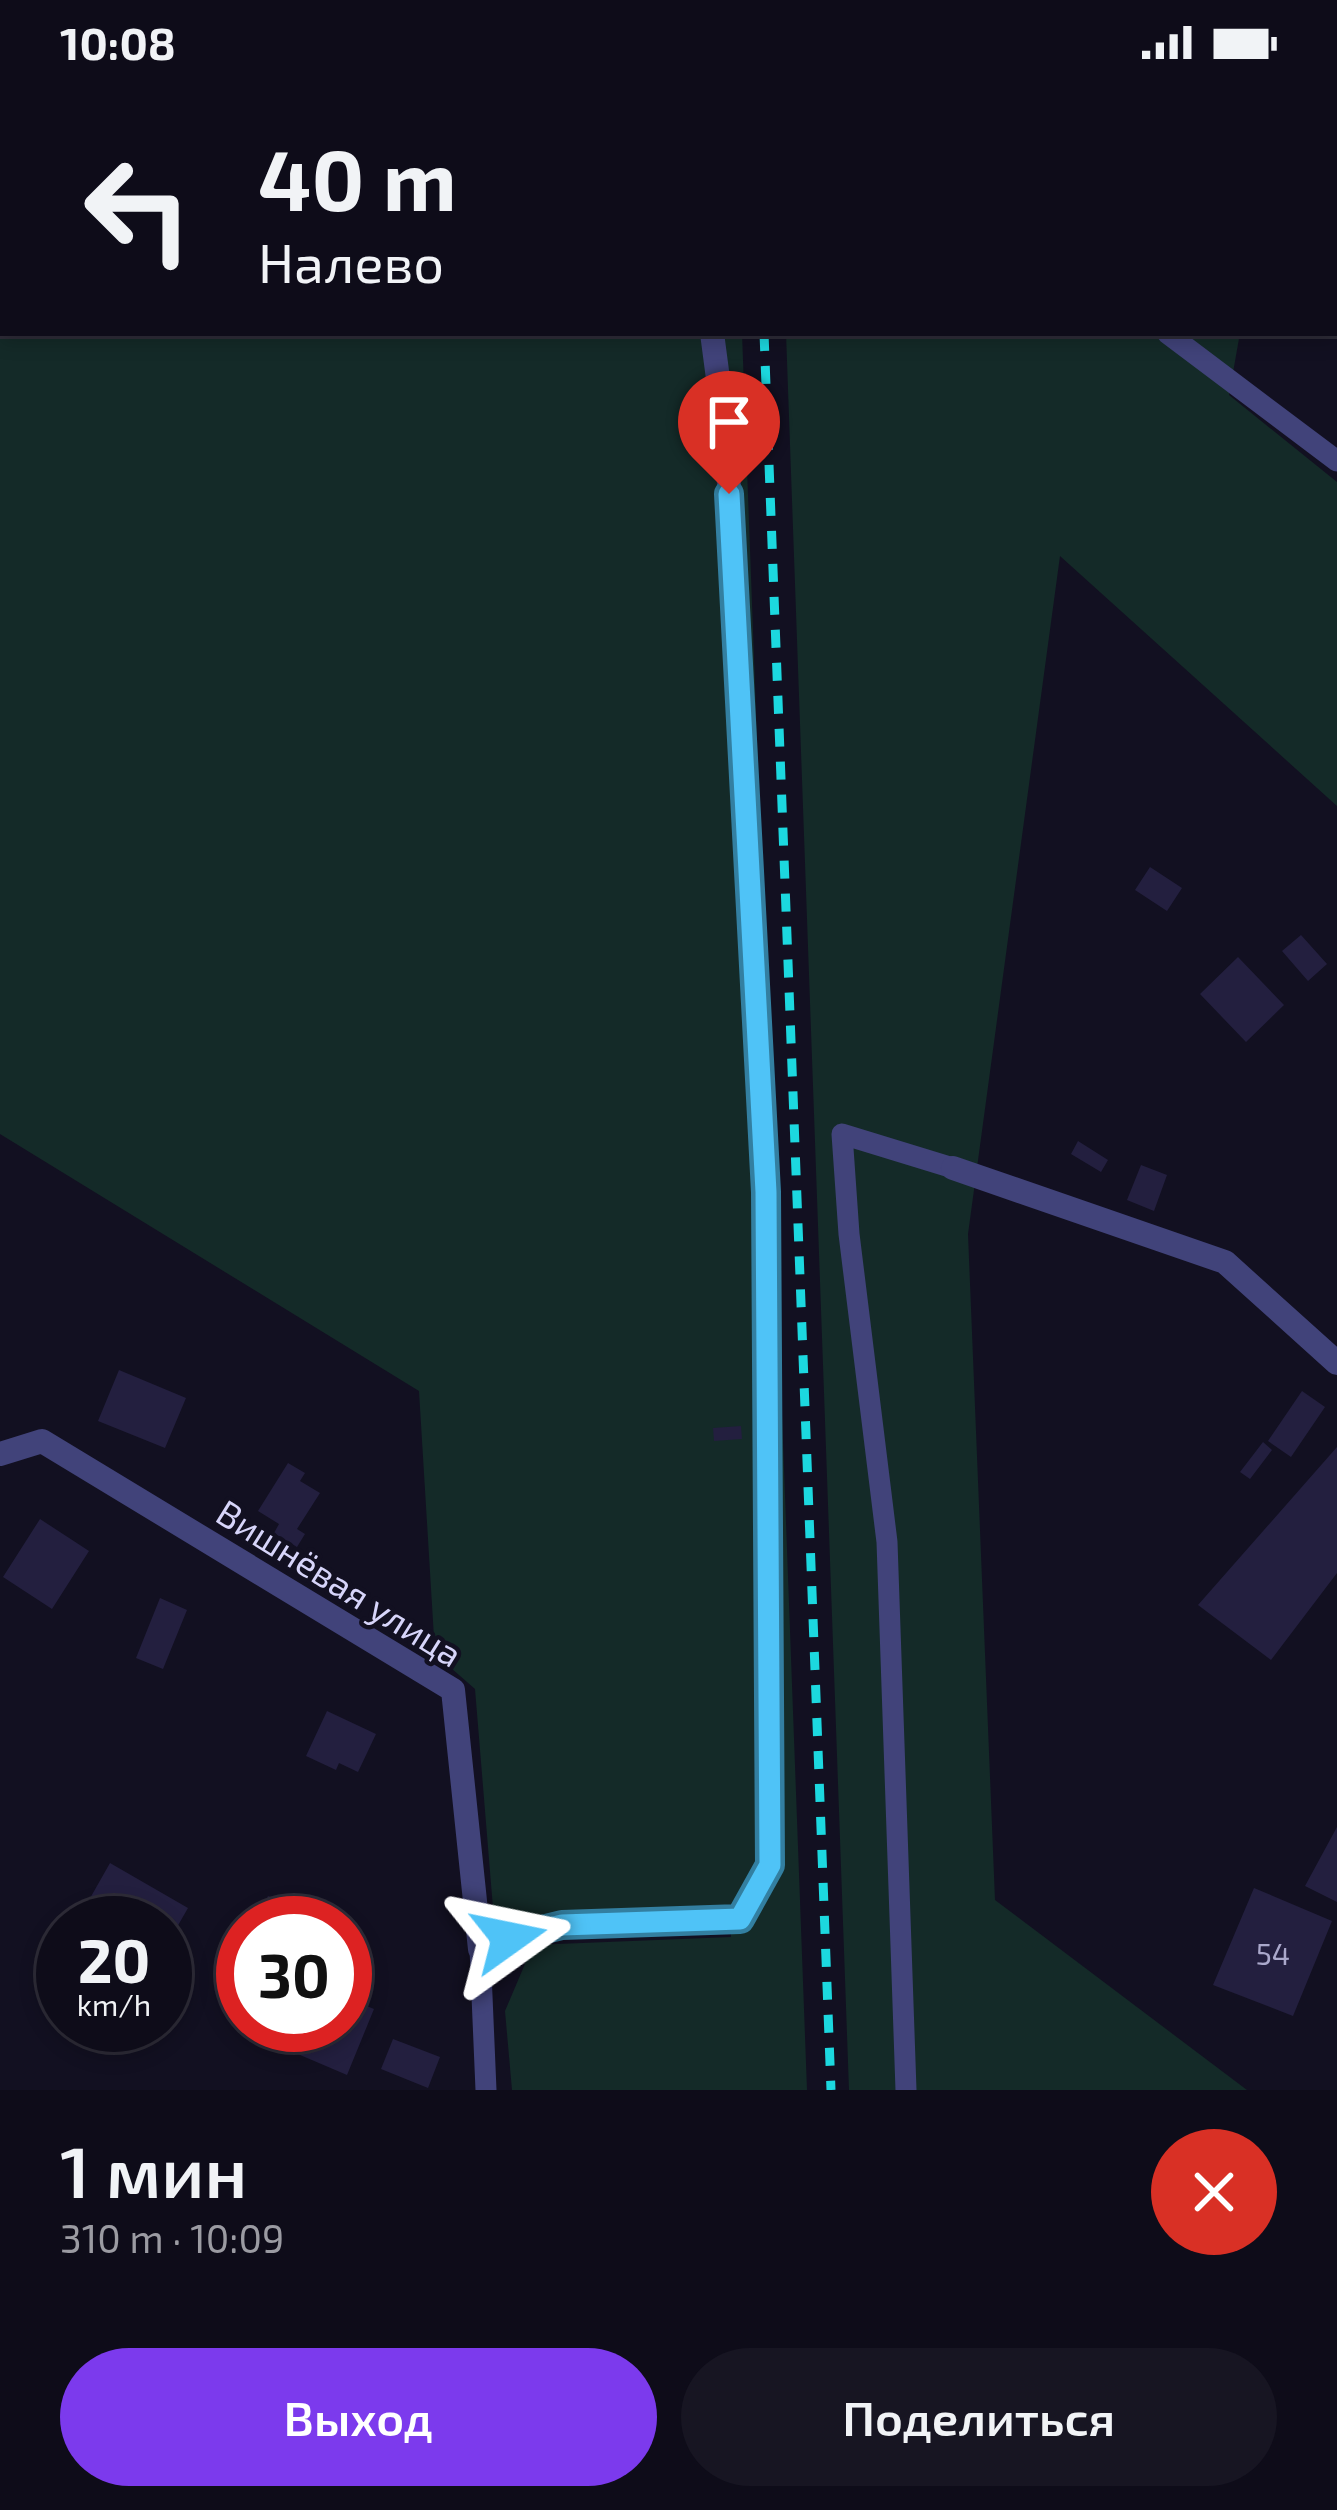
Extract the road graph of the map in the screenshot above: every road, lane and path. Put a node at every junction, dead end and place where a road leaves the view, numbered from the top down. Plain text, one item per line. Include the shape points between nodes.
1 (712, 336) edge
2 (1171, 336) edge
3 (1337, 461) edge
4 (953, 1168) joint
5 (1337, 1363) edge
6 (0, 1454) edge
7 (480, 1949) junction
8 (486, 2090) edge
9 (906, 2090) edge

1 - 7 street via 727,447 766,1192 770,1865 740,1919 562,1925
2 - 3 lane
4 - 5 street via 1225,1262
4 - 9 lane via 842,1134 887,1542
6 - 7 street, Вишнёвая улица via 42,1441 453,1690
7 - 8 lane

